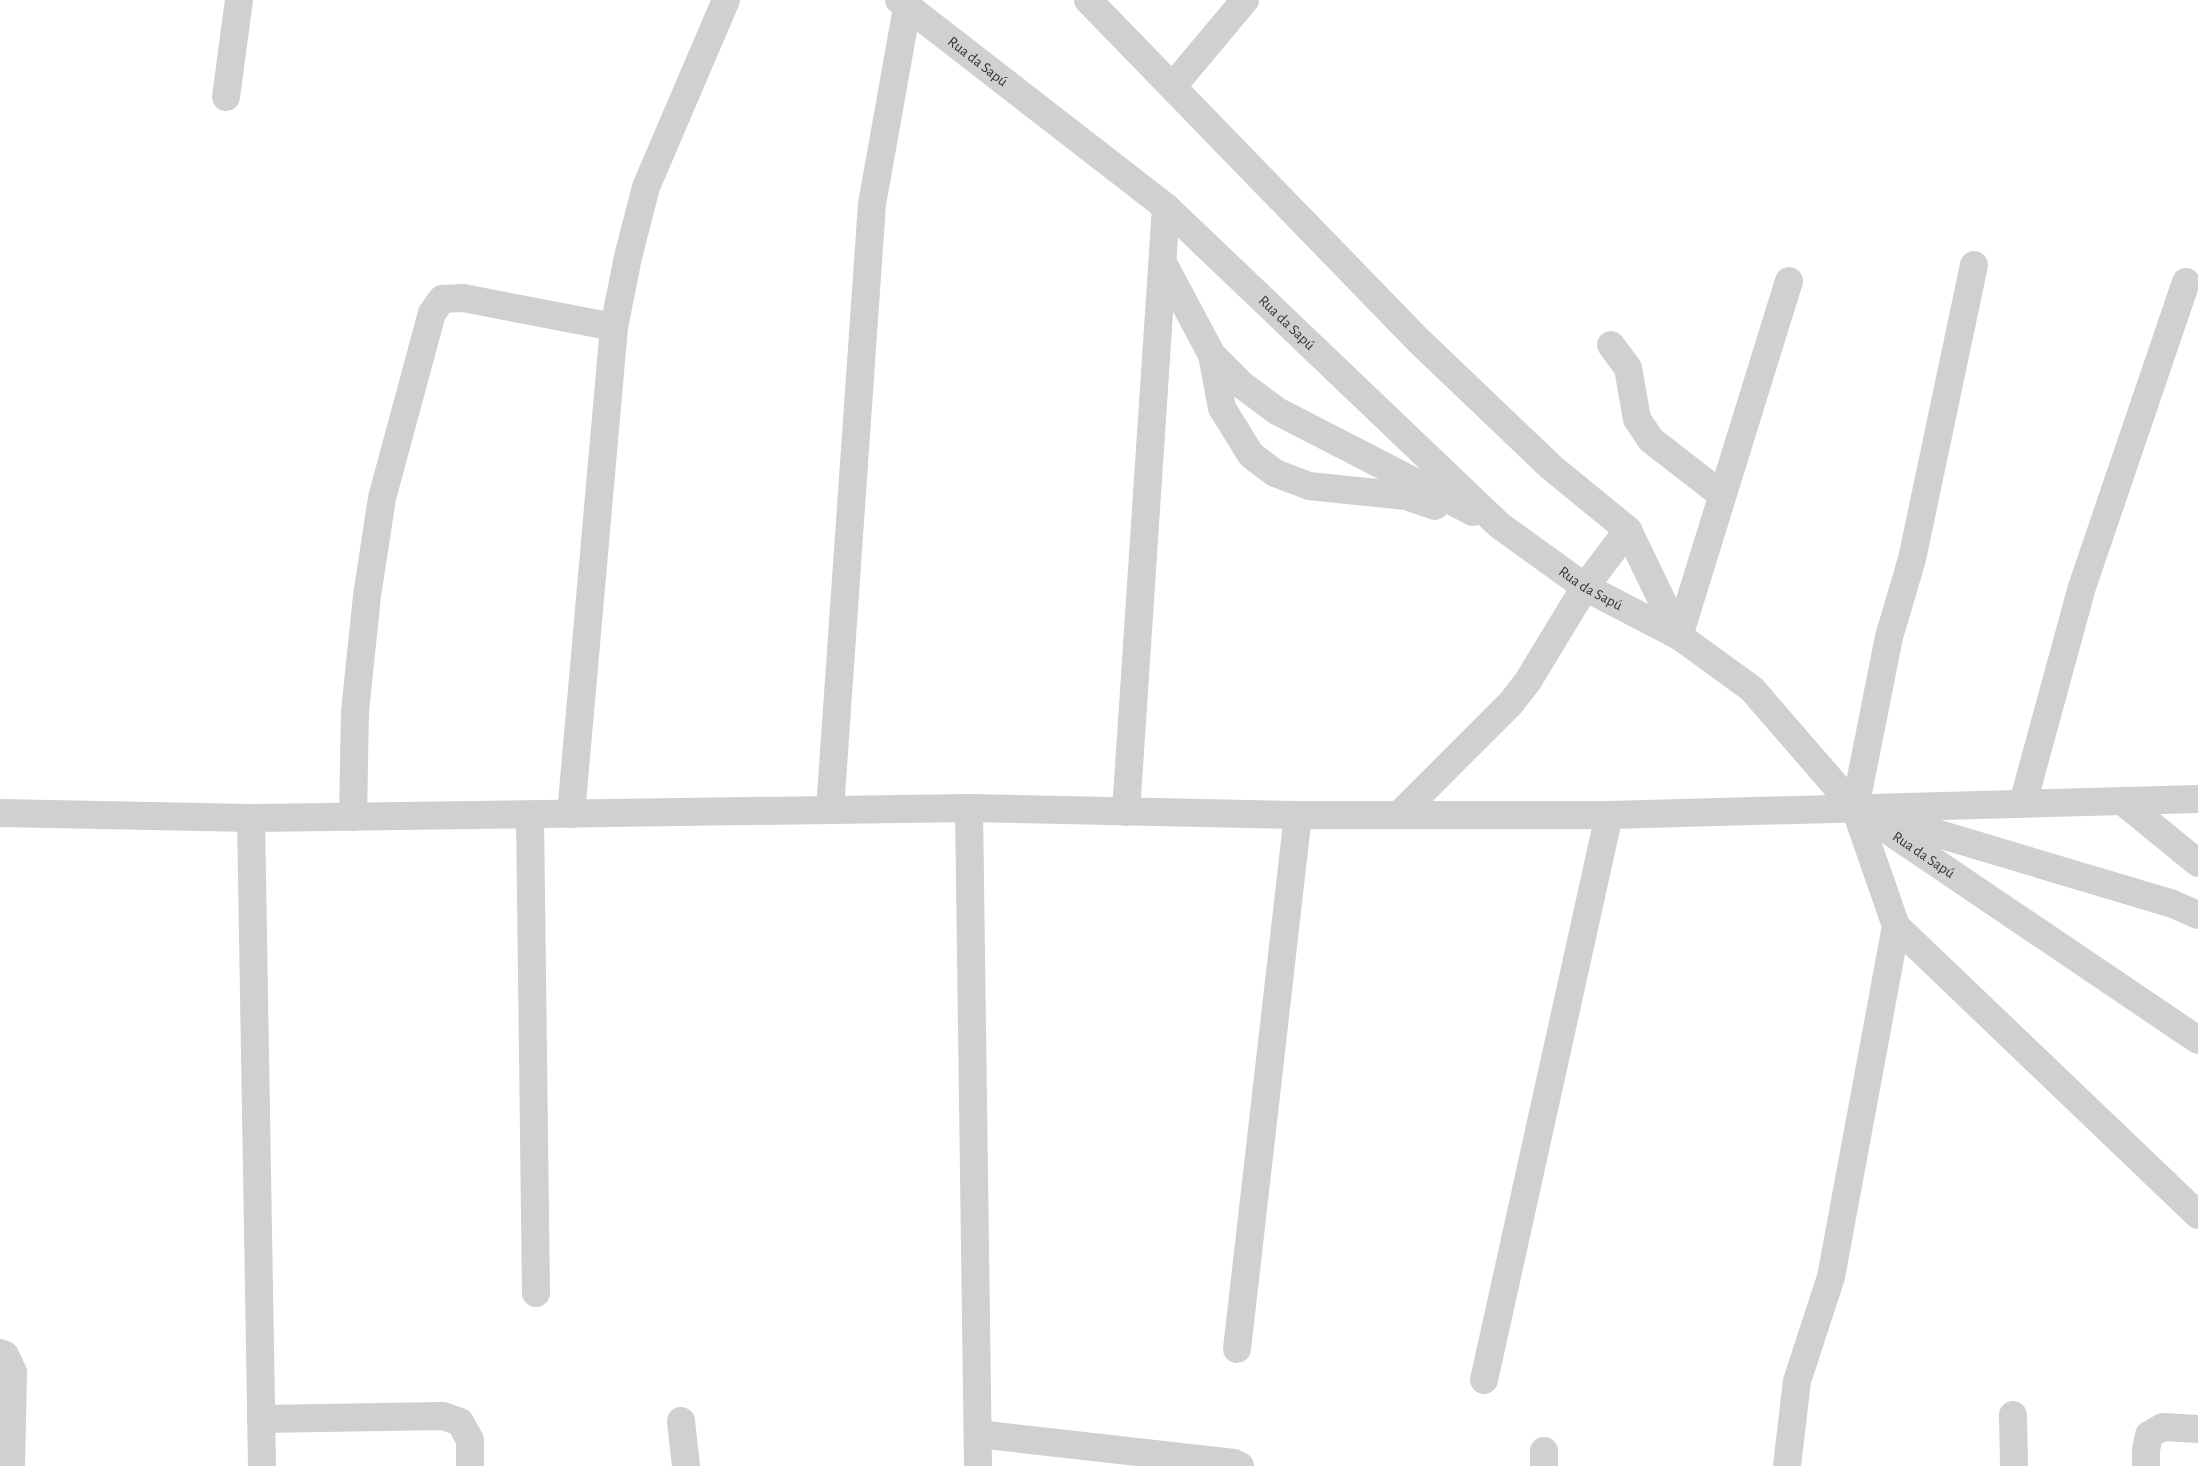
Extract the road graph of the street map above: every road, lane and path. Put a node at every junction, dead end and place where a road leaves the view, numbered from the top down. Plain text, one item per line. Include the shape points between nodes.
1 (239, 0) edge
2 (726, 0) edge
3 (1088, 0) edge
4 (1245, 0) edge
5 (903, 4) edge
6 (1173, 86) junction
7 (226, 97) dead end
8 (1166, 207) junction
9 (1163, 263) junction
10 (1974, 265) dead end
11 (1789, 281) dead end
12 (2186, 282) dead end
13 (614, 328) junction
14 (1612, 345) dead end
15 (1212, 355) junction
16 (1722, 495) junction
17 (1499, 525) junction
18 (1628, 530) junction
19 (1585, 587) junction
20 (1679, 636) junction
21 (2198, 800) edge
22 (2122, 801) junction
23 (2023, 803) junction
24 (969, 808) junction
25 (1855, 808) junction
26 (830, 810) junction
27 (1126, 812) junction
28 (0, 813) edge
29 (571, 814) junction
30 (530, 815) junction
31 (1298, 815) junction
32 (1399, 815) junction
33 (1609, 815) junction
34 (353, 817) junction
35 (251, 818) junction
36 (2198, 863) edge
37 (2198, 915) edge
38 (1896, 926) junction
39 (2196, 1035) edge
40 (2198, 1216) edge
41 (536, 1293) dead end
42 (1237, 1350) dead end
43 (0, 1353) edge
44 (1484, 1380) dead end
45 (2013, 1416) dead end
46 (261, 1419) junction
47 (682, 1421) dead end
48 (2198, 1429) edge
49 (978, 1434) junction
50 (11, 1466) edge
51 (262, 1466) edge
52 (470, 1466) edge
53 (686, 1466) edge
54 (978, 1466) edge
55 (1240, 1466) edge
56 (1787, 1466) edge
57 (2014, 1466) edge
58 (2146, 1466) edge

1 - 7 street
2 - 13 street via 646,187
3 - 6 street, Rua da Sapú
4 - 6 street
5 - 8 street, Rua da Sapú
5 - 26 street via 872,204
6 - 18 street, Rua da Sapú via 1418,340 1551,467
8 - 9 street
8 - 17 street, Rua da Sapú
9 - 15 street
9 - 27 street
10 - 25 street via 1912,559 1889,637
11 - 16 street
12 - 23 street via 2082,587
13 - 29 street
13 - 34 street via 463,298 442,299 432,313 382,498 368,586 355,711
14 - 16 street via 1628,368 1637,419 1651,440
15 - 17 street via 1242,385 1278,411
15 - 17 street via 1222,408 1252,455 1275,473 1309,486 1406,496
16 - 20 street
17 - 19 street, Rua da Sapú
18 - 19 street
18 - 20 street, Rua da Sapú
19 - 20 street, Rua da Sapú
19 - 32 street via 1528,681 1511,703
20 - 25 street, Rua da Sapú via 1752,689
21 - 22 street
22 - 23 street
22 - 36 street
23 - 25 street
24 - 26 street
24 - 27 street
24 - 49 street
25 - 33 street
25 - 37 street via 2173,904
25 - 38 street
25 - 39 street, Rua da Sapú
26 - 29 street
27 - 31 street
28 - 35 street
29 - 30 street
30 - 34 street
30 - 41 street
31 - 32 street
31 - 42 street
32 - 33 street
33 - 44 street
34 - 35 street
35 - 46 street
38 - 40 street
38 - 56 street via 1831,1277 1797,1381
43 - 50 street via 5,1355 13,1372
45 - 57 street
46 - 51 street
46 - 52 street via 443,1416 460,1422 470,1440
47 - 53 street
48 - 58 street via 2163,1427 2150,1435
49 - 54 street
49 - 55 street

